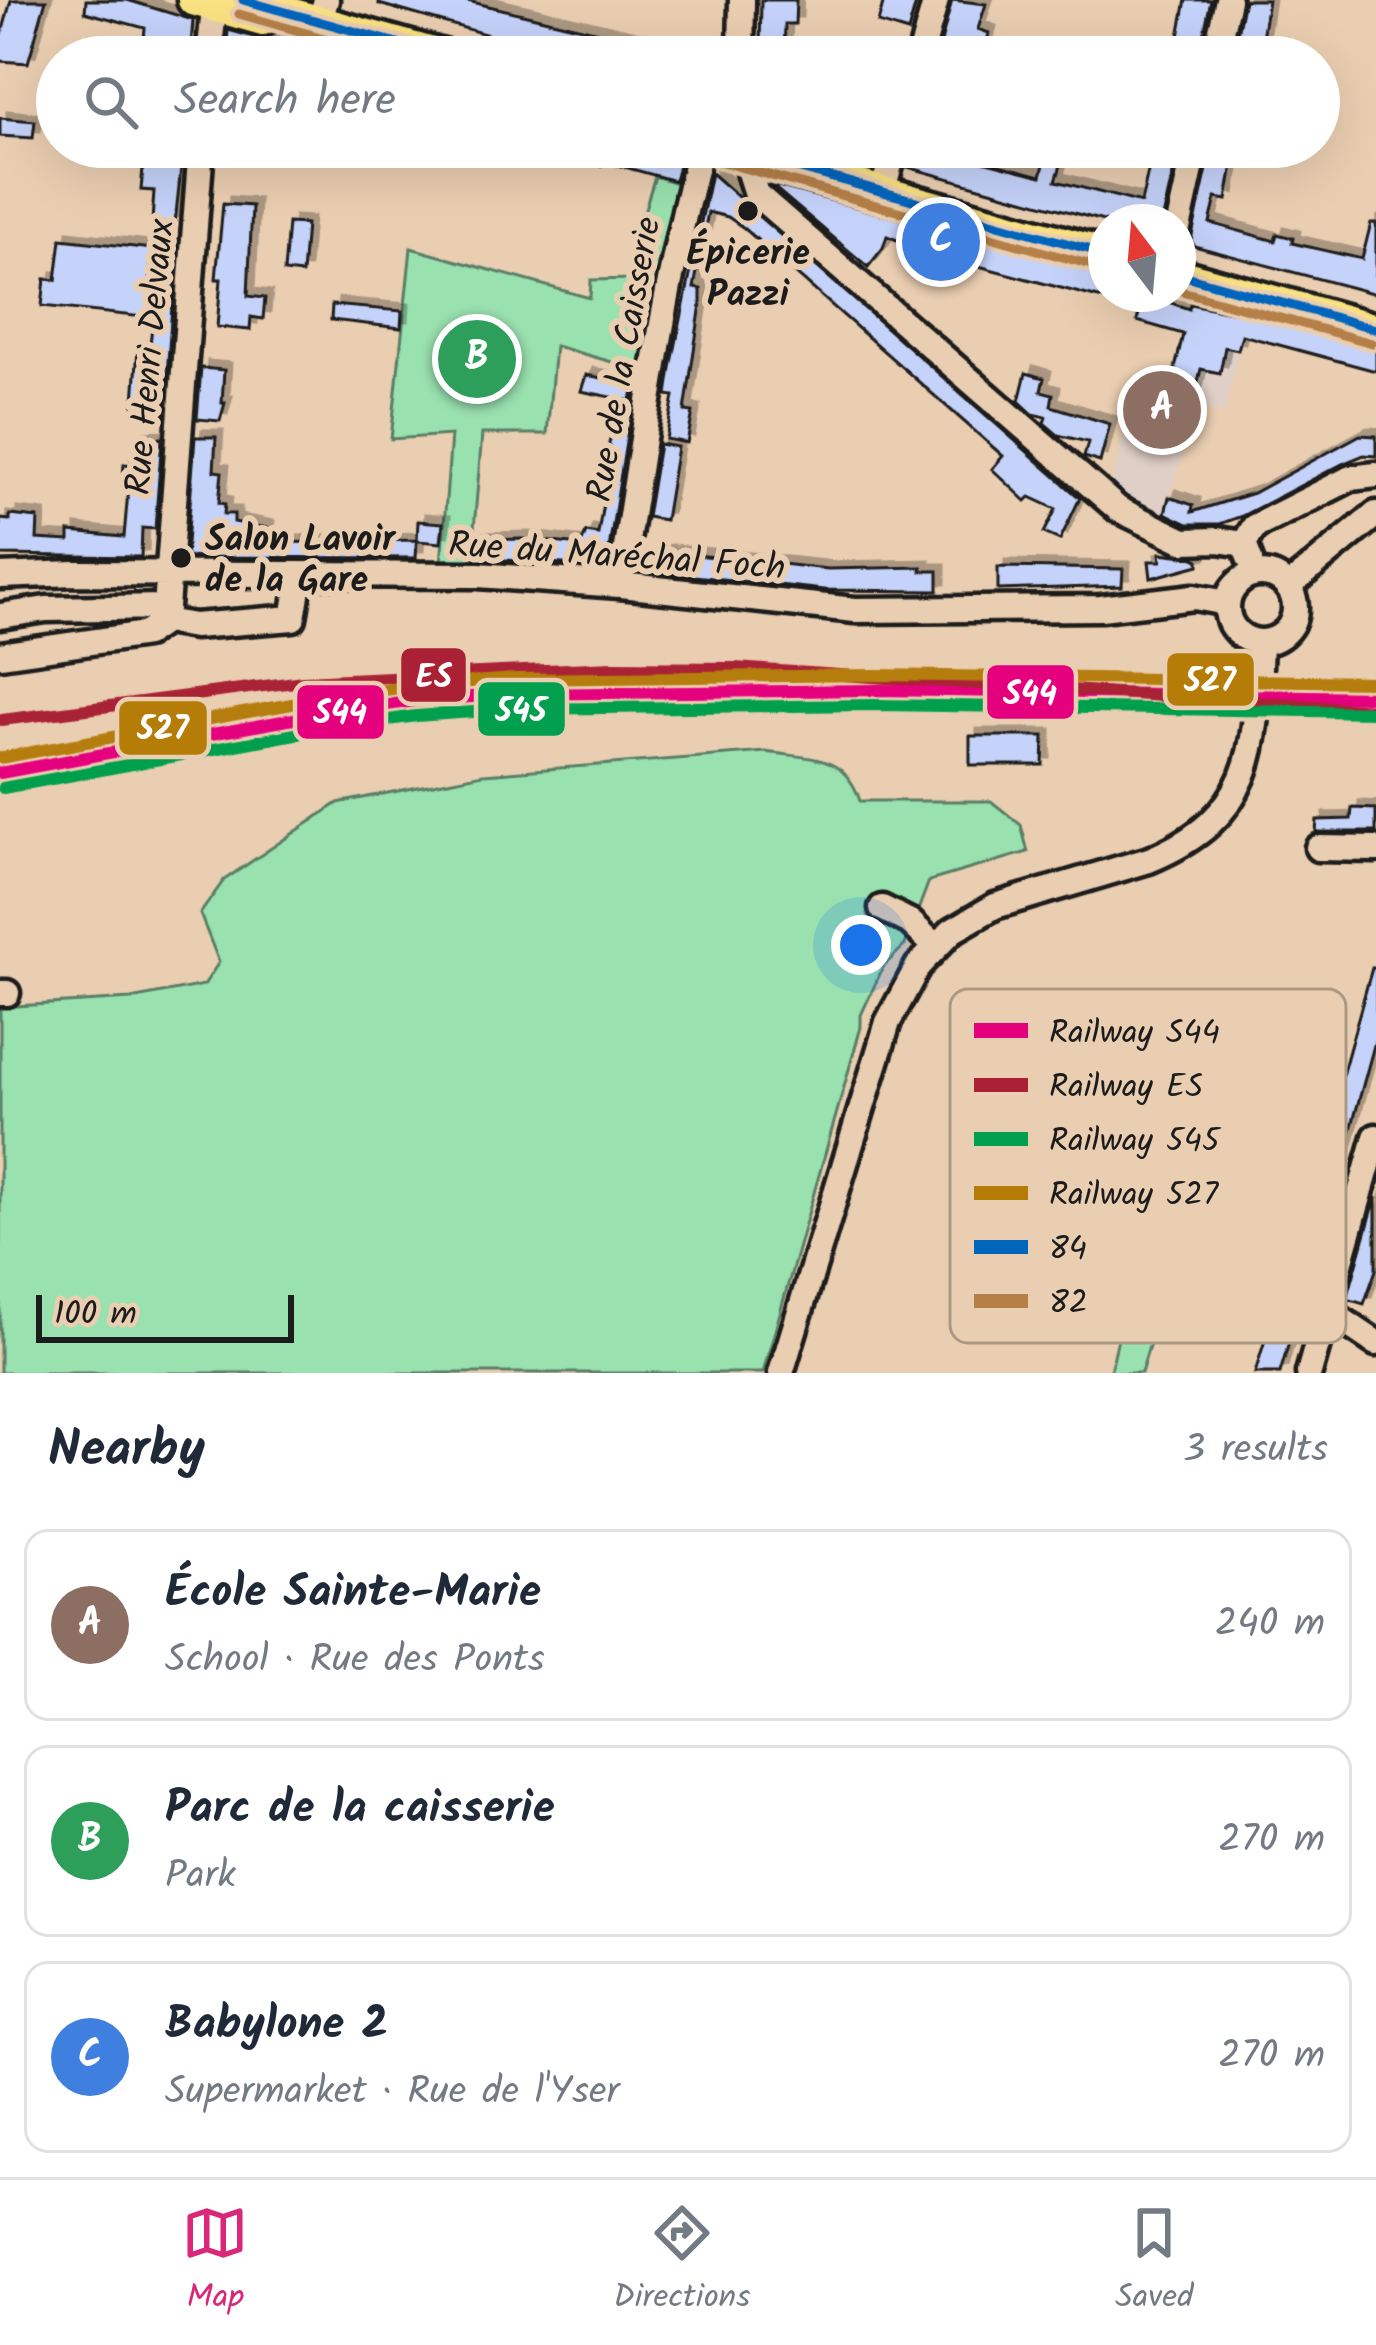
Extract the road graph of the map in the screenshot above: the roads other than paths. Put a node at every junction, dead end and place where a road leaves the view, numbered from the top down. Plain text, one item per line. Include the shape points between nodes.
1 (742, 0) edge
2 (936, 0) edge
3 (1228, 0) edge
4 (216, 1) edge
5 (321, 19) edge
6 (212, 36) edge
7 (354, 36) edge
8 (377, 36) edge
9 (741, 36) edge
10 (926, 36) edge
11 (1220, 36) edge
12 (200, 168) edge
13 (695, 168) edge
14 (749, 168) edge
15 (818, 168) edge
16 (889, 168) edge
17 (1191, 168) edge
18 (884, 186) junction
19 (1183, 204) edge
20 (1088, 235) edge
21 (1088, 248) edge
22 (1196, 263) edge
23 (1196, 279) edge
24 (1376, 313) edge
25 (1376, 329) edge
26 (1376, 475) edge
27 (1376, 514) edge
28 (1244, 544) junction
29 (166, 574) junction
30 (1253, 574) junction
31 (0, 576) edge
32 (300, 577) junction
33 (620, 584) junction
34 (1288, 587) junction
35 (1227, 603) junction
36 (165, 614) junction
37 (0, 616) edge
38 (1259, 652) junction
39 (0, 655) edge
40 (1318, 848) dead end
41 (1376, 849) edge
42 (882, 908) dead end
43 (935, 946) junction
44 (1376, 1137) edge
45 (1346, 1243) edge
46 (1346, 1322) edge
47 (1376, 1342) edge
48 (1318, 1343) edge
49 (781, 1373) edge
50 (1310, 1373) edge

1 - 9 street
2 - 10 street
3 - 11 street
4 - 5 main road
4 - 6 street
5 - 7 main road
5 - 8 main road
12 - 29 street, Rue Henri Delvaux
13 - 33 street, Rue de la Caisserie
14 - 28 street via 756,194 1118,509 1184,542
15 - 18 main road
16 - 18 street
17 - 19 street
18 - 20 main road
18 - 21 main road
22 - 24 main road
23 - 25 main road
26 - 28 street via 1352,478 1255,527
27 - 34 street
28 - 30 street
29 - 31 street, Rue du Maréchal Foch
29 - 32 street, Rue du Maréchal Foch
29 - 36 street, Rue Henri Delvaux
30 - 34 street
30 - 35 street
32 - 33 street, Rue du Maréchal Foch
32 - 36 street via 293,618 194,626
33 - 35 street, Rue du Maréchal Foch via 855,610 1101,608 1194,597
34 - 38 street via 1293,619
35 - 38 street via 1234,630
36 - 37 street via 46,609
36 - 39 street via 146,634
38 - 43 street via 1247,766 1230,799 1190,839 1149,860 994,906
40 - 41 street
42 - 43 street
43 - 49 street via 888,1022
44 - 45 street
46 - 47 street
48 - 50 street

